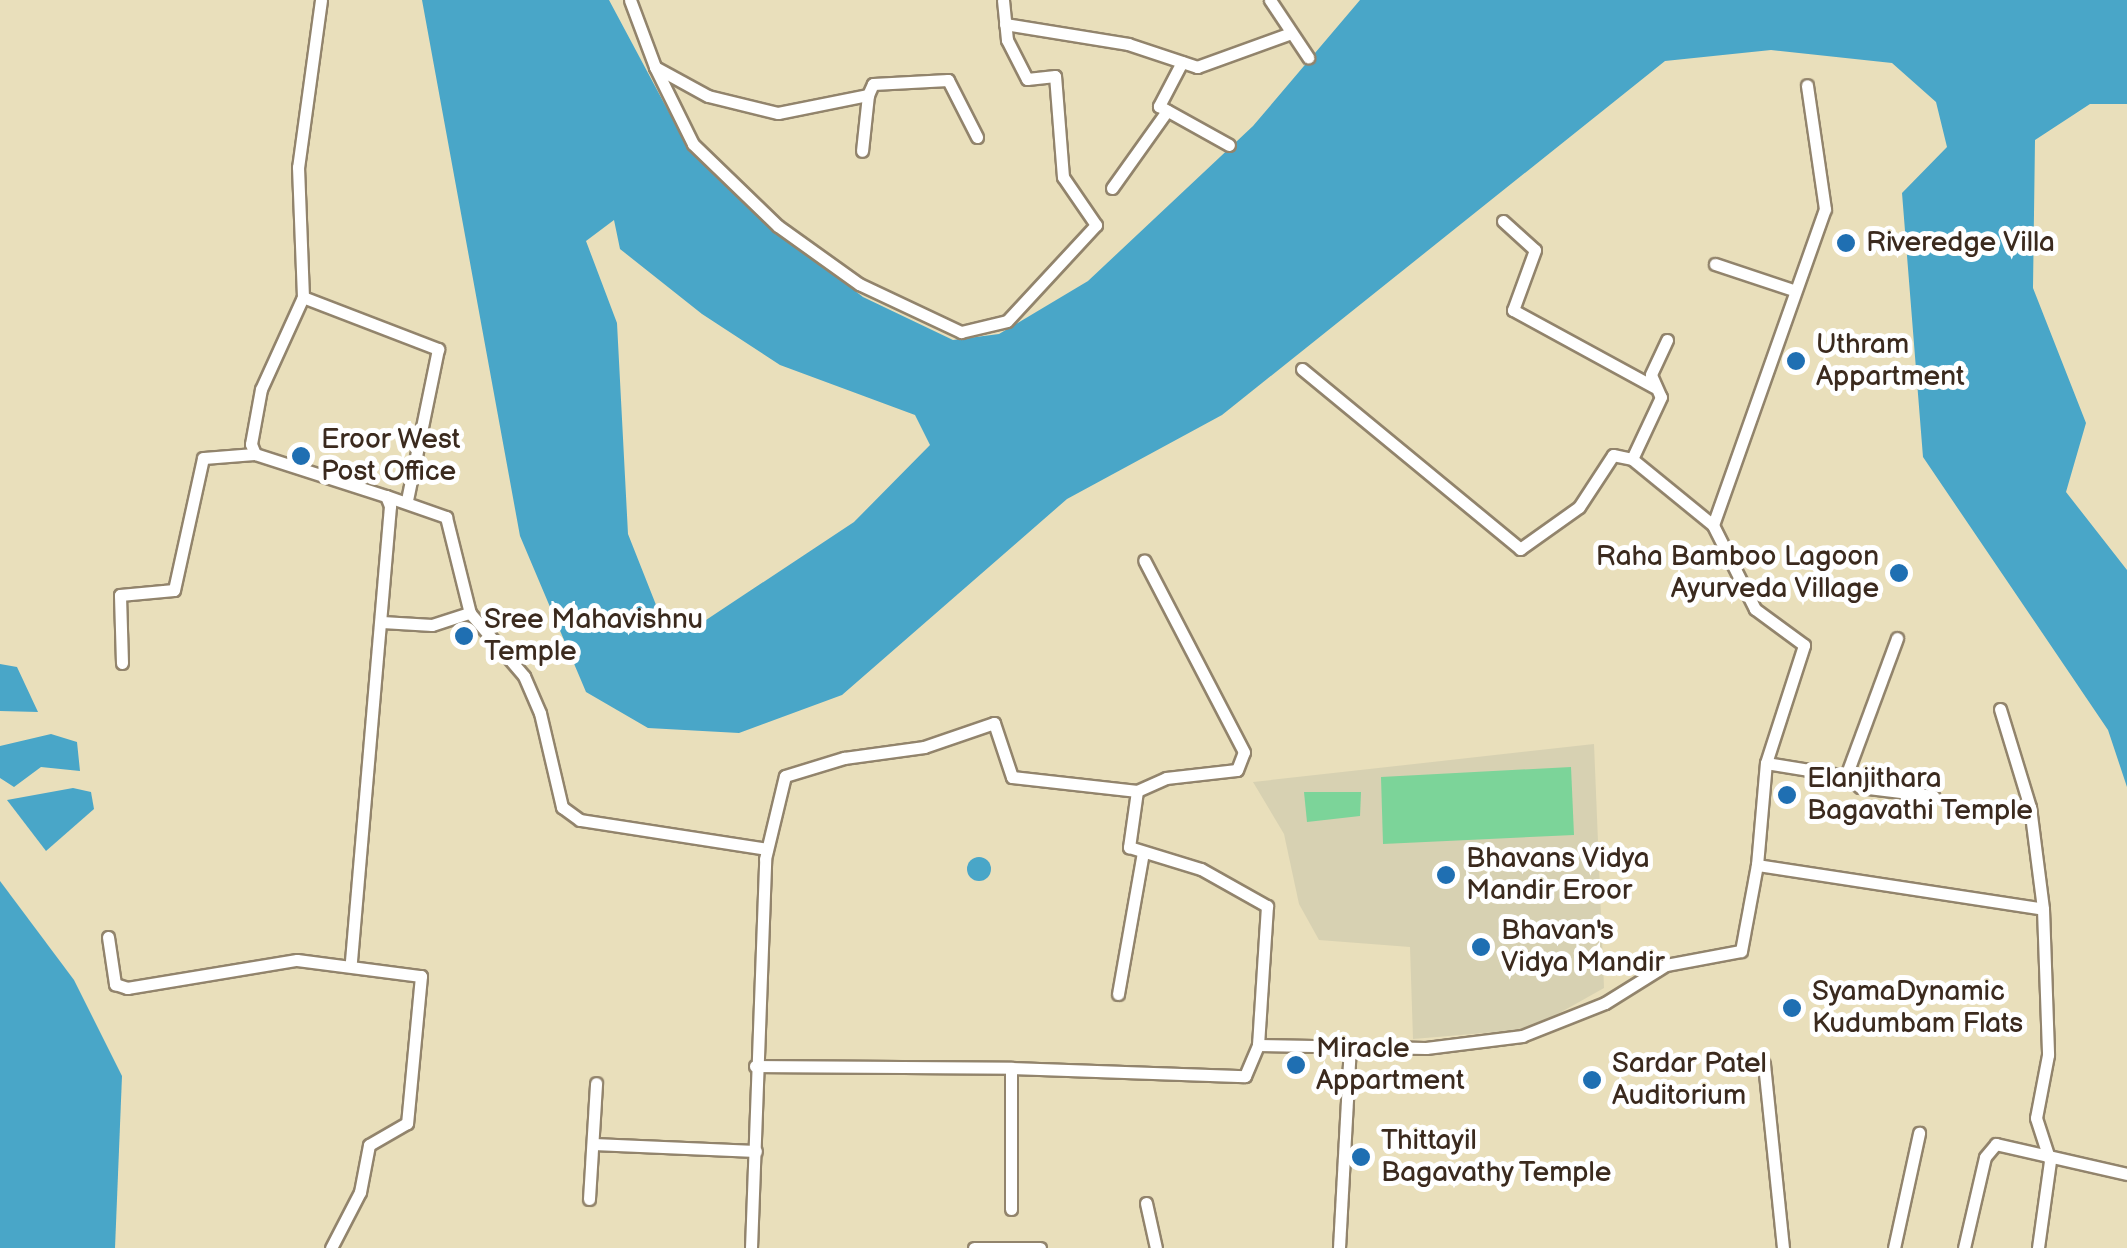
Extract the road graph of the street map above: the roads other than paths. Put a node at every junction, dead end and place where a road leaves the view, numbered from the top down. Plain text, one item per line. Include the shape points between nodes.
1 (320, 0) edge
2 (630, 0) edge
3 (1003, 0) edge
4 (1270, 0) edge
5 (1005, 24) junction
6 (1291, 33) junction
7 (1308, 57) dead end
8 (1182, 62) junction
9 (655, 68) junction
10 (1806, 85) dead end
11 (868, 95) junction
12 (1168, 110) junction
13 (977, 137) dead end
14 (1229, 145) dead end
15 (862, 151) dead end
16 (1112, 188) dead end
17 (1503, 220) dead end
18 (1714, 264) dead end
19 (1793, 290) junction
20 (303, 297) junction
21 (1667, 340) dead end
22 (1302, 370) dead end
23 (1654, 387) junction
24 (255, 454) junction
25 (1632, 459) junction
26 (386, 496) junction
27 (407, 500) junction
28 (1713, 525) junction
29 (1144, 560) dead end
30 (470, 613) junction
31 (382, 622) junction
32 (1897, 638) dead end
33 (122, 662) dead end
34 (2000, 709) dead end
35 (1766, 764) junction
36 (1846, 776) junction
37 (1137, 791) junction
38 (1933, 796) dead end
39 (767, 849) junction
40 (1143, 852) junction
41 (1757, 865) junction
42 (2043, 909) junction
43 (108, 938) dead end
44 (350, 963) junction
45 (1118, 994) dead end
46 (1258, 1046) junction
47 (1350, 1046) junction
48 (1764, 1064) dead end
49 (755, 1066) junction
50 (1011, 1068) junction
51 (596, 1083) dead end
52 (1920, 1133) dead end
53 (593, 1144) junction
54 (756, 1151) junction
55 (2050, 1161) junction
56 (2127, 1174) edge
57 (590, 1199) dead end
58 (1146, 1203) dead end
59 (1011, 1208) dead end
60 (332, 1248) edge
61 (751, 1248) edge
62 (974, 1248) edge
63 (1040, 1248) edge
64 (1156, 1248) edge
65 (1339, 1248) edge
66 (1783, 1248) edge
67 (1894, 1248) edge
68 (1964, 1248) edge
69 (2038, 1248) edge

1 - 20 street via 298,167
2 - 9 street
3 - 5 street
4 - 6 street
5 - 8 street
5 - 9 street via 1027,79 1056,76 1063,177 1096,225 1007,321 961,332 859,284 778,226 693,144
6 - 7 street
6 - 8 street via 1198,67
8 - 12 street via 1160,106
9 - 11 street via 708,96 778,113
10 - 19 street via 1825,210
11 - 13 street via 873,84 948,80
11 - 15 street
12 - 14 street
12 - 16 street
17 - 23 street via 1535,250 1513,310
18 - 19 street
19 - 28 street
20 - 24 street via 261,389
20 - 27 street via 438,349
21 - 23 street
22 - 25 street via 1520,549 1580,508 1613,455
23 - 25 street via 1662,397
24 - 26 street
24 - 33 street via 202,458 174,590 120,596
25 - 28 street
26 - 27 street
26 - 31 street
27 - 30 street via 446,517
28 - 35 street via 1755,610 1804,646
29 - 37 street via 1244,752 1237,770 1166,778
30 - 31 street via 432,625
30 - 39 street via 524,676 562,807 580,820
31 - 44 street
32 - 36 street
34 - 42 street via 2030,806
35 - 36 street
35 - 41 street
36 - 38 street via 1860,788
37 - 39 street via 1012,777 994,723 784,776
37 - 40 street via 1129,847
39 - 49 street
40 - 45 street
40 - 46 street via 1201,869 1267,906
41 - 42 street
41 - 47 street via 1740,951 1666,965 1605,1004 1522,1036
42 - 55 street via 2048,1055 2036,1118
43 - 44 street via 114,984 127,988 297,960
44 - 60 street via 421,976 407,1122 369,1145 360,1192
46 - 47 street
46 - 50 street via 1245,1076
47 - 65 street
48 - 66 street
49 - 50 street
49 - 54 street
50 - 59 street
51 - 53 street
52 - 67 street
53 - 54 street
53 - 57 street
54 - 61 street
55 - 56 street
55 - 68 street via 1989,1148
55 - 69 street
58 - 64 street
62 - 63 street

